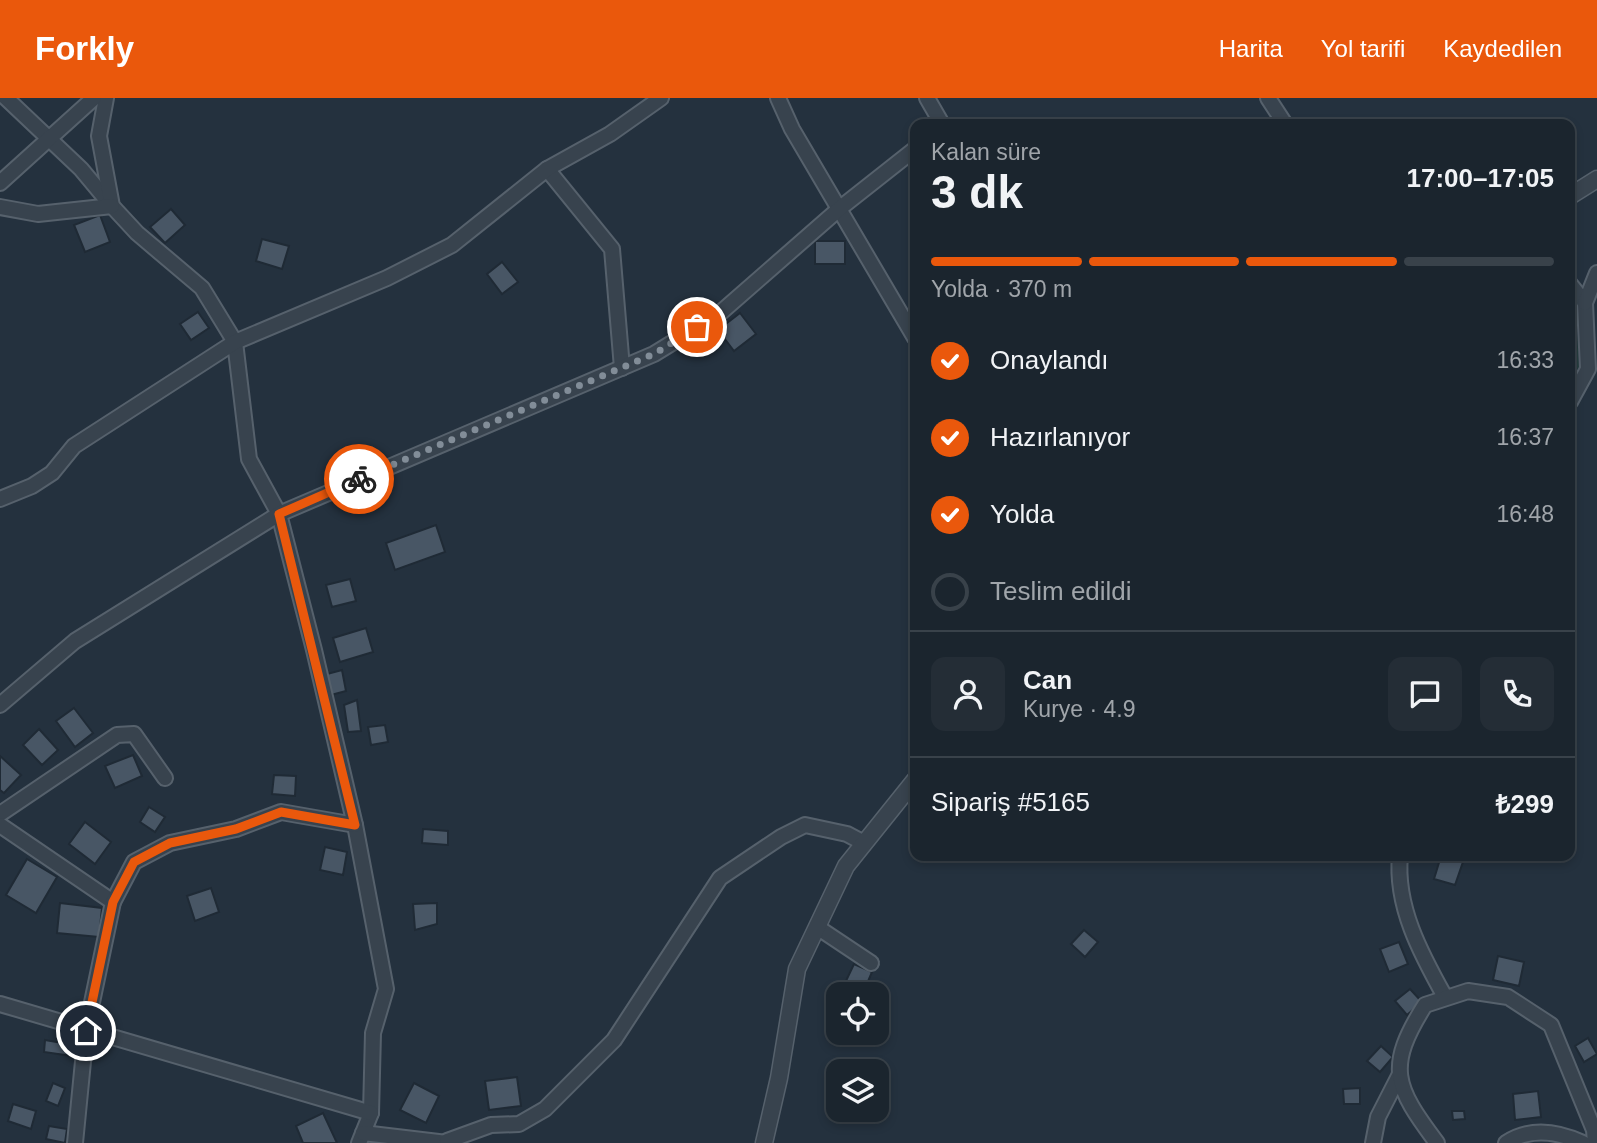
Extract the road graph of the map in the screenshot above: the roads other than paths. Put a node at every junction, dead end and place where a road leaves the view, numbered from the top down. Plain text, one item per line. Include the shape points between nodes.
1 (6, 98) edge
2 (94, 98) edge
3 (106, 98) edge
4 (661, 98) edge
5 (778, 98) edge
6 (928, 98) edge
7 (1268, 98) edge
8 (939, 119) edge
9 (1282, 119) edge
10 (48, 137) junction
11 (910, 153) edge
12 (547, 169) junction
13 (1597, 179) edge
14 (0, 183) edge
15 (1575, 193) edge
16 (112, 206) junction
17 (0, 207) edge
18 (839, 209) junction
19 (1597, 273) edge
20 (1575, 290) edge
21 (1585, 303) junction
22 (910, 330) edge
23 (235, 342) junction
24 (622, 368) junction
25 (1575, 393) edge
26 (0, 499) edge
27 (279, 514) junction
28 (0, 705) edge
29 (165, 778) dead end
30 (910, 786) edge
31 (0, 814) edge
32 (0, 825) edge
33 (355, 825) junction
34 (864, 843) junction
35 (1399, 861) edge
36 (113, 902) junction
37 (817, 927) junction
38 (870, 963) dead end
39 (1445, 997) junction
40 (0, 1004) edge
41 (86, 1031) junction
42 (1399, 1076) junction
43 (370, 1113) junction
44 (361, 1138) edge
45 (447, 1142) edge
46 (75, 1143) edge
47 (764, 1143) edge
48 (1373, 1143) edge
49 (1437, 1143) edge
50 (1506, 1143) edge
51 (1583, 1143) edge
52 (1595, 1143) edge

1 - 10 street
2 - 10 street
3 - 16 street via 99,136
4 - 12 street via 610,134
5 - 18 street
6 - 8 street
7 - 9 street
10 - 14 street
10 - 16 street
11 - 18 street
12 - 23 street via 452,245 387,278
12 - 24 street via 612,249
13 - 15 street
16 - 17 street via 38,214
16 - 23 street via 202,288
18 - 22 street
18 - 24 street via 719,314
19 - 21 street
20 - 21 street
21 - 25 street via 1588,369
23 - 26 street via 74,446 52,473
23 - 27 street via 249,460
24 - 27 street
27 - 28 street via 75,641
27 - 33 street
29 - 31 street via 134,734 117,734
30 - 34 street
32 - 36 street
33 - 36 street via 281,812 236,829 170,843 134,862
33 - 43 street via 386,989 373,1032
34 - 37 street via 846,866
34 - 45 street via 847,834 805,825 720,877 614,1040 545,1109 519,1124 491,1125
35 - 39 street via 1403,901 1422,955
36 - 41 street
37 - 38 street
37 - 47 street via 797,969
39 - 42 street via 1426,1005 1412,1026 1399,1054
39 - 52 street via 1468,991 1508,997 1551,1025 1594,1130
40 - 41 street
41 - 43 street
41 - 46 street
42 - 48 street via 1378,1118
42 - 49 street via 1414,1112
43 - 44 street
44 - 45 street
50 - 51 street via 1539,1131

